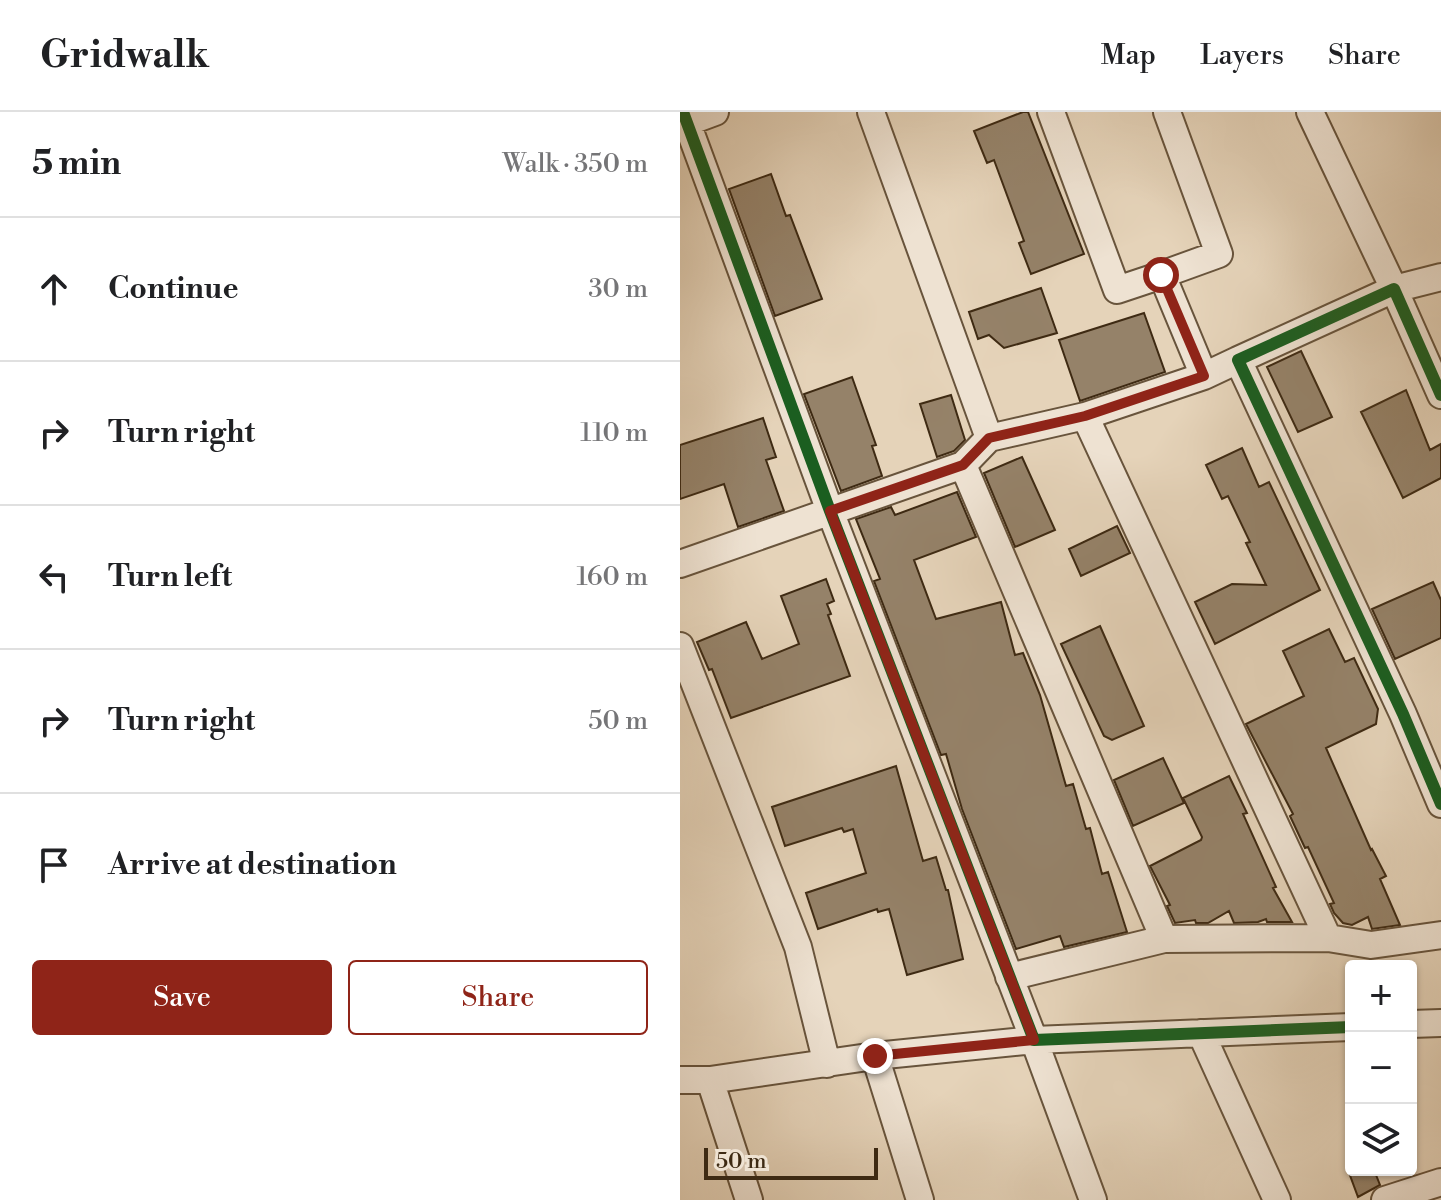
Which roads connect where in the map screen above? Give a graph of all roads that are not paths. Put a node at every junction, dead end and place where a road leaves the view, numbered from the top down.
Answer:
1 (715, 112) edge
2 (871, 112) edge
3 (1051, 112) edge
4 (1167, 112) edge
5 (1310, 112) edge
6 (683, 120) edge
7 (1161, 275) junction
8 (1441, 277) edge
9 (1394, 289) junction
10 (1238, 360) junction
11 (1204, 376) junction
12 (1441, 395) edge
13 (1085, 416) junction
14 (989, 438) junction
15 (963, 465) junction
16 (830, 511) junction
17 (680, 564) edge
18 (680, 646) edge
19 (1441, 804) edge
20 (1441, 935) edge
21 (1328, 938) junction
22 (1164, 939) junction
23 (1009, 977) junction
24 (1441, 1023) edge
25 (1417, 1024) edge
26 (1345, 1027) edge
27 (1201, 1033) junction
28 (1034, 1040) junction
29 (875, 1056) junction
30 (827, 1064) junction
31 (680, 1080) edge
32 (710, 1080) junction
33 (1441, 1182) edge
34 (749, 1200) edge
35 (920, 1200) edge
36 (1093, 1200) edge
37 (1277, 1200) edge
38 (1385, 1200) edge

1 - 6 street
2 - 14 street
3 - 7 street
4 - 7 street
5 - 9 street
6 - 16 street
7 - 11 street
8 - 9 street
9 - 10 street
9 - 12 street
10 - 11 street
10 - 19 street
11 - 13 street
13 - 14 street
13 - 21 street
14 - 15 street
15 - 16 street
15 - 22 street
16 - 17 street
16 - 23 street
18 - 30 street
20 - 21 street
21 - 22 street
22 - 23 street
23 - 28 street
24 - 25 street
26 - 27 street
27 - 28 street
27 - 37 street
28 - 29 street
28 - 36 street
29 - 30 street
29 - 35 street
30 - 32 street
31 - 32 street
32 - 34 street
33 - 38 street

